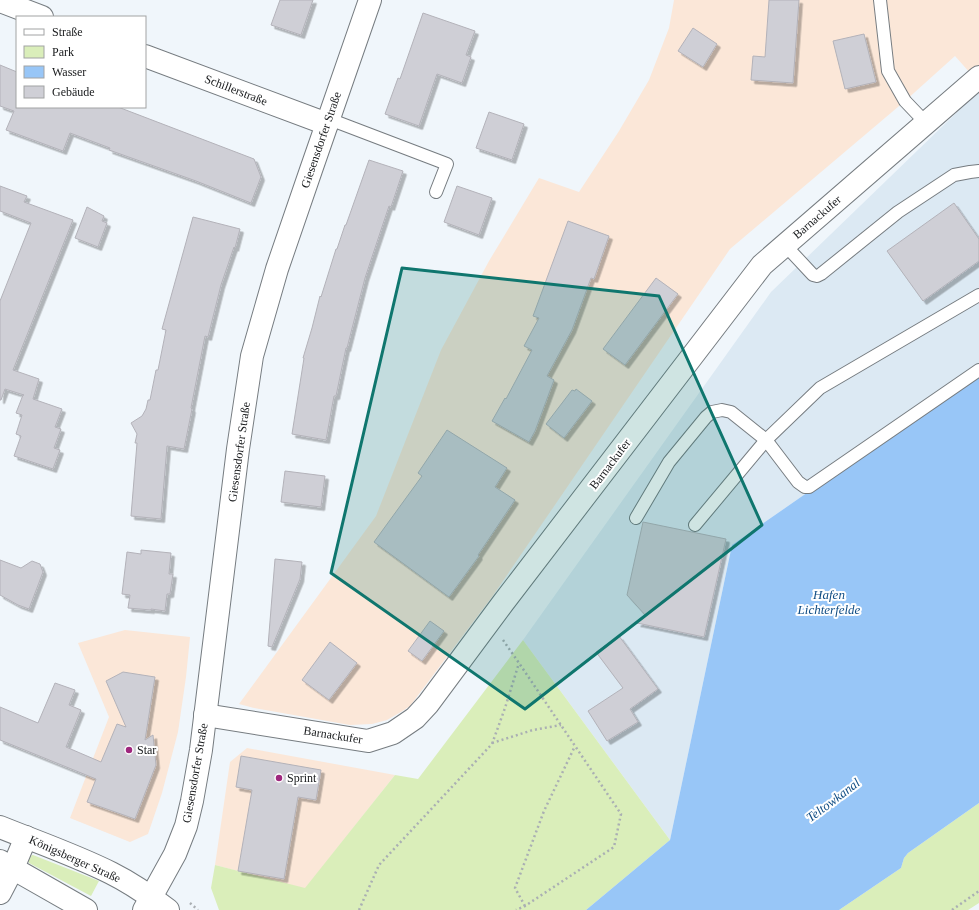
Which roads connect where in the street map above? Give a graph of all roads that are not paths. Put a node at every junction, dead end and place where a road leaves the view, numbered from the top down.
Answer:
1 (370, 0) edge
2 (880, 0) edge
3 (0, 1) edge
4 (39, 16) edge
5 (146, 56) edge
6 (979, 77) edge
7 (328, 122) junction
8 (926, 123) junction
9 (979, 171) edge
10 (436, 192) dead end
11 (785, 245) junction
12 (977, 300) edge
13 (979, 370) edge
14 (766, 440) junction
15 (636, 518) dead end
16 (695, 525) dead end
17 (206, 715) junction
18 (0, 827) edge
19 (26, 837) junction
20 (6, 865) edge
21 (0, 893) edge
22 (154, 906) edge
23 (86, 910) edge

1 - 7 street, Giesensdorfer Straße
2 - 8 lane
3 - 4 street
5 - 7 street, Schillerstraße
6 - 8 street, Barnackufer
7 - 10 lane
7 - 17 street, Giesensdorfer Straße
8 - 11 street, Barnackufer
9 - 11 lane
11 - 17 street, Barnackufer
12 - 14 lane
13 - 14 lane
14 - 15 lane
14 - 16 lane
17 - 22 street, Giesensdorfer Straße
18 - 19 street, Königsberger Straße
19 - 20 street
19 - 22 street, Königsberger Straße
20 - 21 street
20 - 23 street

